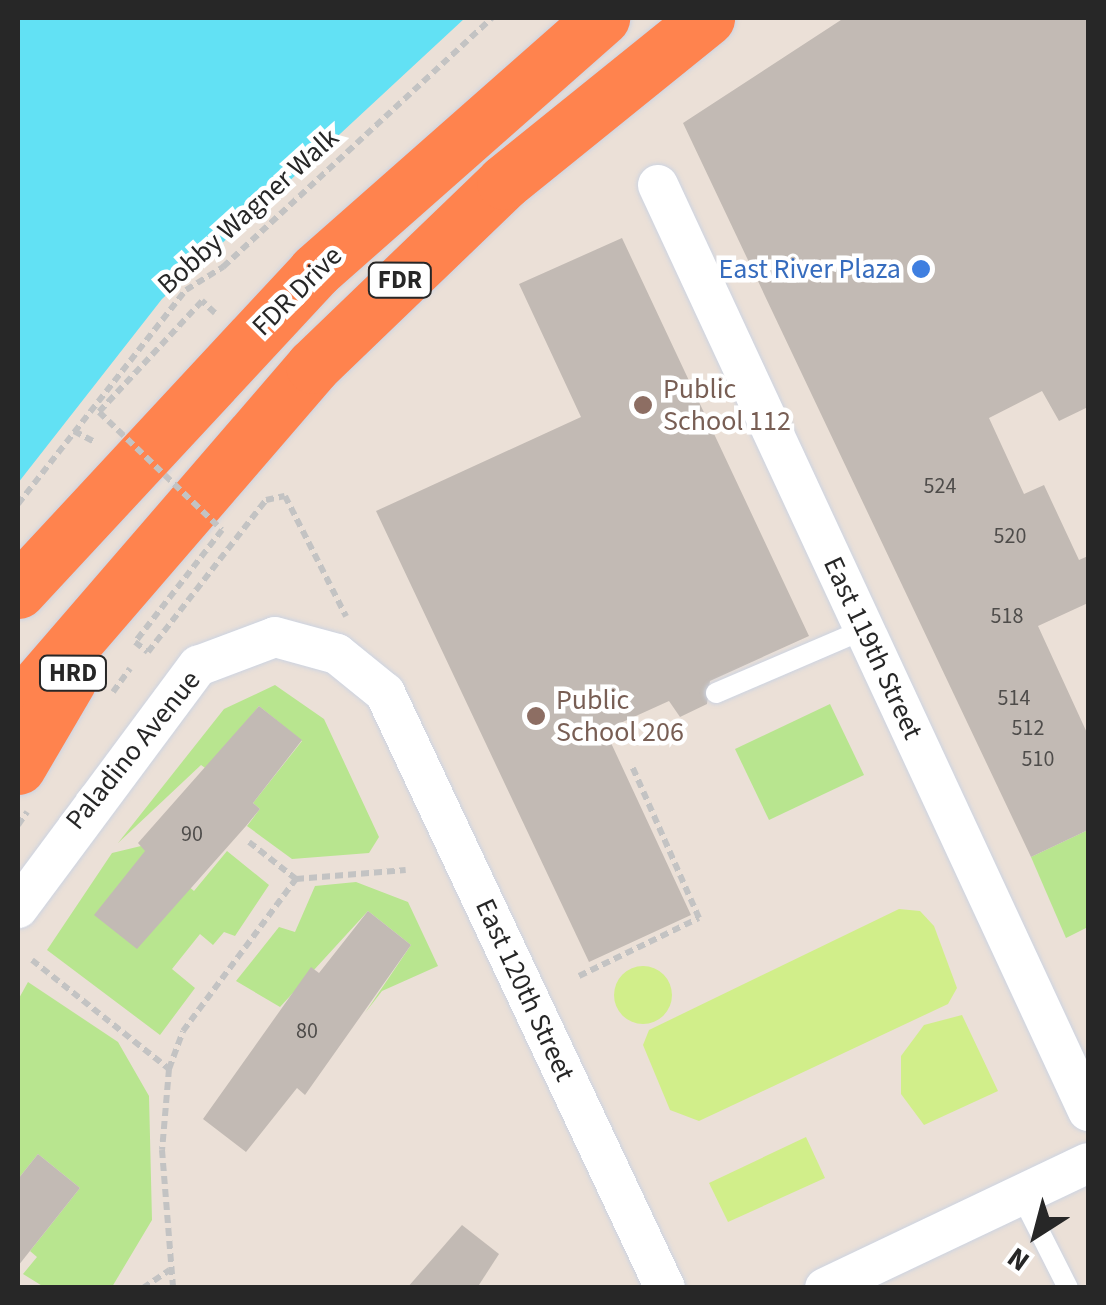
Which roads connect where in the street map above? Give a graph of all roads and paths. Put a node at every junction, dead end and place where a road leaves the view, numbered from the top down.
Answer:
1 (492, 18) edge
2 (602, 18) edge
3 (707, 18) edge
4 (658, 185) dead end
5 (215, 312) dead end
6 (18, 504) edge
7 (128, 578) junction
8 (20, 589) edge
9 (352, 626) dead end
10 (864, 629) junction
11 (385, 693) joint
12 (716, 693) dead end
13 (18, 708) edge
14 (631, 764) dead end
15 (18, 767) edge
16 (249, 842) dead end
17 (406, 870) dead end
18 (296, 880) junction
19 (18, 908) edge
20 (32, 960) dead end
21 (579, 976) dead end
22 (168, 1069) junction
23 (1088, 1110) edge
24 (1088, 1163) edge
25 (1021, 1195) junction
26 (170, 1270) junction
27 (143, 1288) edge
28 (173, 1288) edge
29 (665, 1288) edge
30 (825, 1288) edge
31 (1068, 1288) edge

1 - 6 path, Bobby Wagner Walk
2 - 8 highway, FDR Drive / FDR
3 - 7 highway, FDR
4 - 10 street, East 119th Street
5 - 9 path, bridge
7 - 13 highway
7 - 15 highway, HRD
10 - 12 lane
10 - 23 street, East 119th Street
11 - 19 street, Paladino Avenue
11 - 29 street, East 120th Street
14 - 21 path
16 - 18 path
17 - 18 path
18 - 22 path
20 - 22 path
22 - 26 path
24 - 25 street
25 - 30 street
25 - 31 lane
26 - 27 path
26 - 28 path

